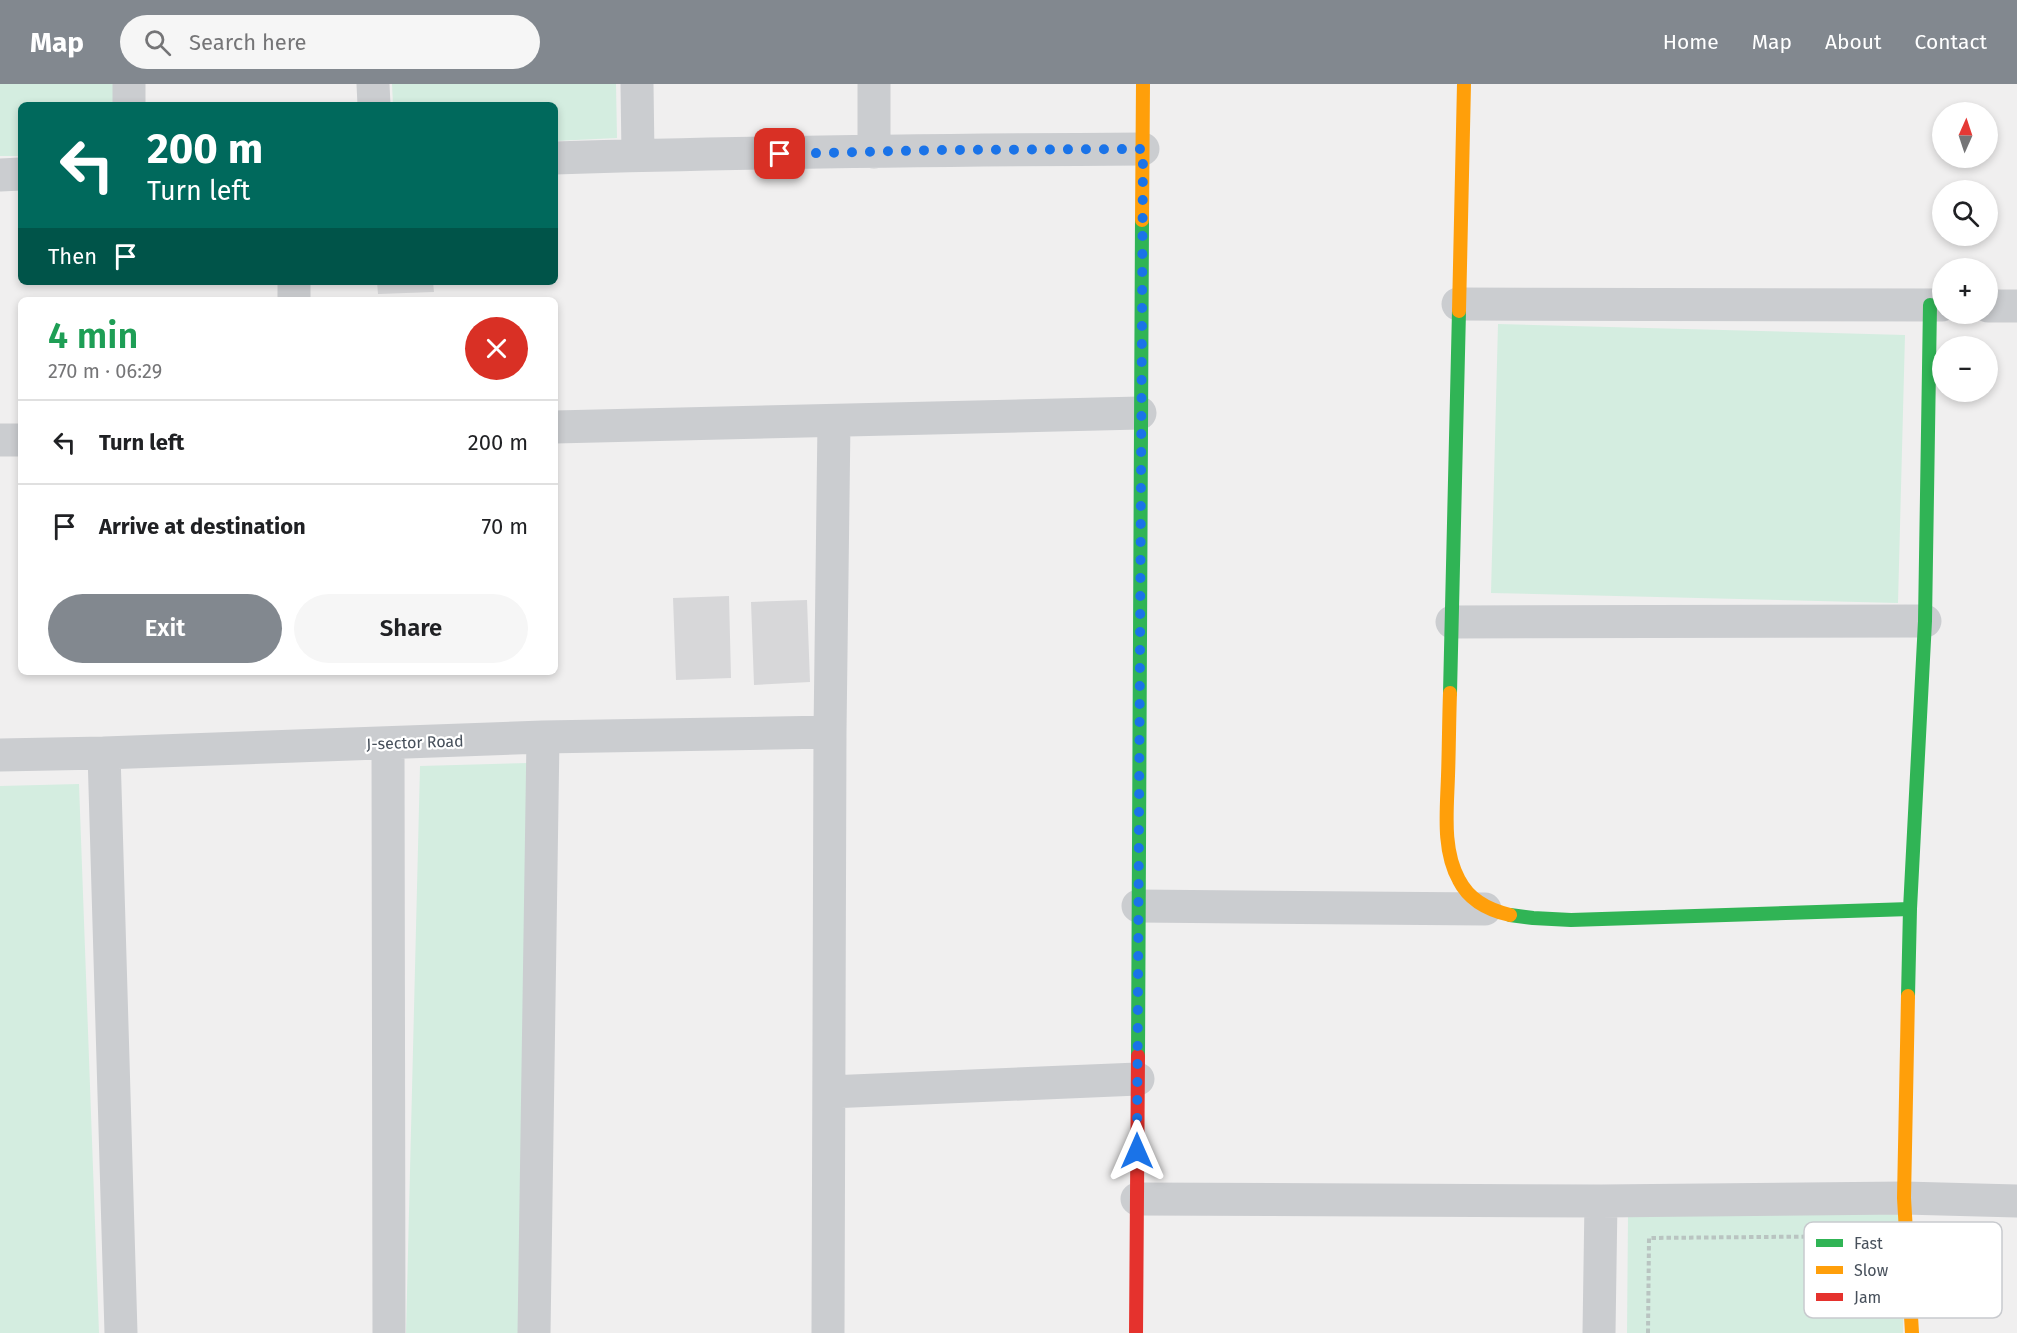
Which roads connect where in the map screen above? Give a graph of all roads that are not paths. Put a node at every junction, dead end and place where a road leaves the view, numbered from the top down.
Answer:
1 (129, 84) edge
2 (373, 84) edge
3 (638, 84) edge
4 (874, 84) edge
5 (1143, 84) edge
6 (1464, 84) edge
7 (129, 102) edge
8 (374, 102) edge
9 (1143, 149) junction
10 (874, 152) junction
11 (638, 155) junction
12 (558, 158) edge
13 (18, 174) edge
14 (0, 175) edge
15 (1458, 304) junction
16 (1932, 305) edge
17 (1998, 306) edge
18 (2017, 306) edge
19 (1935, 324) edge
20 (1140, 413) junction
21 (834, 421) junction
22 (558, 427) edge
23 (0, 440) edge
24 (18, 440) edge
25 (1925, 621) junction
26 (1452, 622) junction
27 (830, 732) junction
28 (543, 737) junction
29 (388, 743) junction
30 (104, 753) junction
31 (0, 755) edge
32 (1138, 906) junction
33 (1485, 909) junction
34 (1910, 909) junction
35 (1138, 1079) junction
36 (829, 1092) junction
37 (1137, 1198) junction
38 (1904, 1198) junction
39 (1601, 1201) junction
40 (2017, 1201) edge
41 (1905, 1222) edge
42 (1911, 1318) edge
43 (121, 1333) edge
44 (388, 1333) edge
45 (534, 1333) edge
46 (828, 1333) edge
47 (1136, 1333) edge
48 (1599, 1333) edge
49 (1912, 1333) edge

1 - 7 street
2 - 8 street
3 - 11 street
4 - 10 street
5 - 9 street
6 - 15 street
9 - 10 street
9 - 20 street
10 - 11 street
11 - 12 street
13 - 14 street
15 - 16 street
15 - 26 street
17 - 18 street
19 - 25 street
20 - 21 street
20 - 32 street
21 - 22 street
21 - 27 street
23 - 24 street
25 - 26 street
25 - 34 street
26 - 33 street
27 - 28 street, J-sector Road
27 - 36 street
28 - 29 street, J-sector Road
28 - 45 street
29 - 30 street, J-sector Road
29 - 44 street
30 - 31 street, J-sector Road
30 - 43 street
32 - 33 street
32 - 35 street
33 - 34 street
34 - 38 street
35 - 36 street
35 - 37 street
36 - 46 street
37 - 39 street
37 - 47 street
38 - 39 street
38 - 40 street
38 - 41 street
39 - 48 street
42 - 49 street

